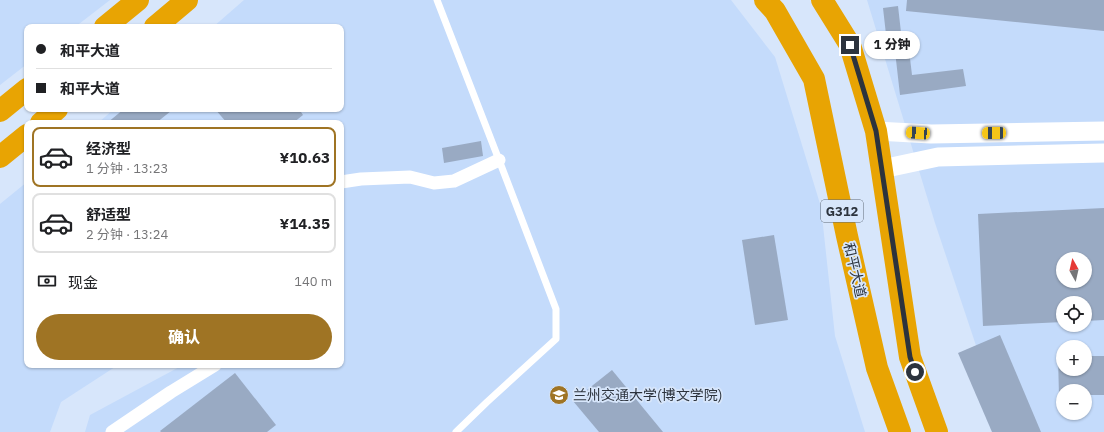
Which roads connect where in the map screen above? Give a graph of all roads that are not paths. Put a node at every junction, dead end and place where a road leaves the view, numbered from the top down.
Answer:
1 (138, 0) edge
2 (187, 0) edge
3 (436, 0) edge
4 (765, 0) edge
5 (822, 0) edge
6 (109, 24) edge
7 (159, 24) edge
8 (24, 92) edge
9 (0, 111) edge
10 (54, 112) edge
11 (44, 120) edge
12 (876, 131) junction
13 (1104, 131) edge
14 (24, 137) edge
15 (1104, 153) edge
16 (0, 157) edge
17 (499, 160) junction
18 (882, 169) junction
19 (344, 182) edge
20 (210, 368) edge
21 (112, 432) edge
22 (456, 432) edge
23 (900, 432) edge
24 (937, 432) edge

1 - 6 highway
2 - 7 highway
3 - 17 lane
4 - 23 highway, 和平大道 / G312
5 - 12 highway
8 - 9 highway
10 - 11 highway
12 - 13 main road
12 - 18 highway
14 - 16 highway
15 - 18 main road
17 - 19 street
17 - 22 lane
18 - 24 highway
20 - 21 street

